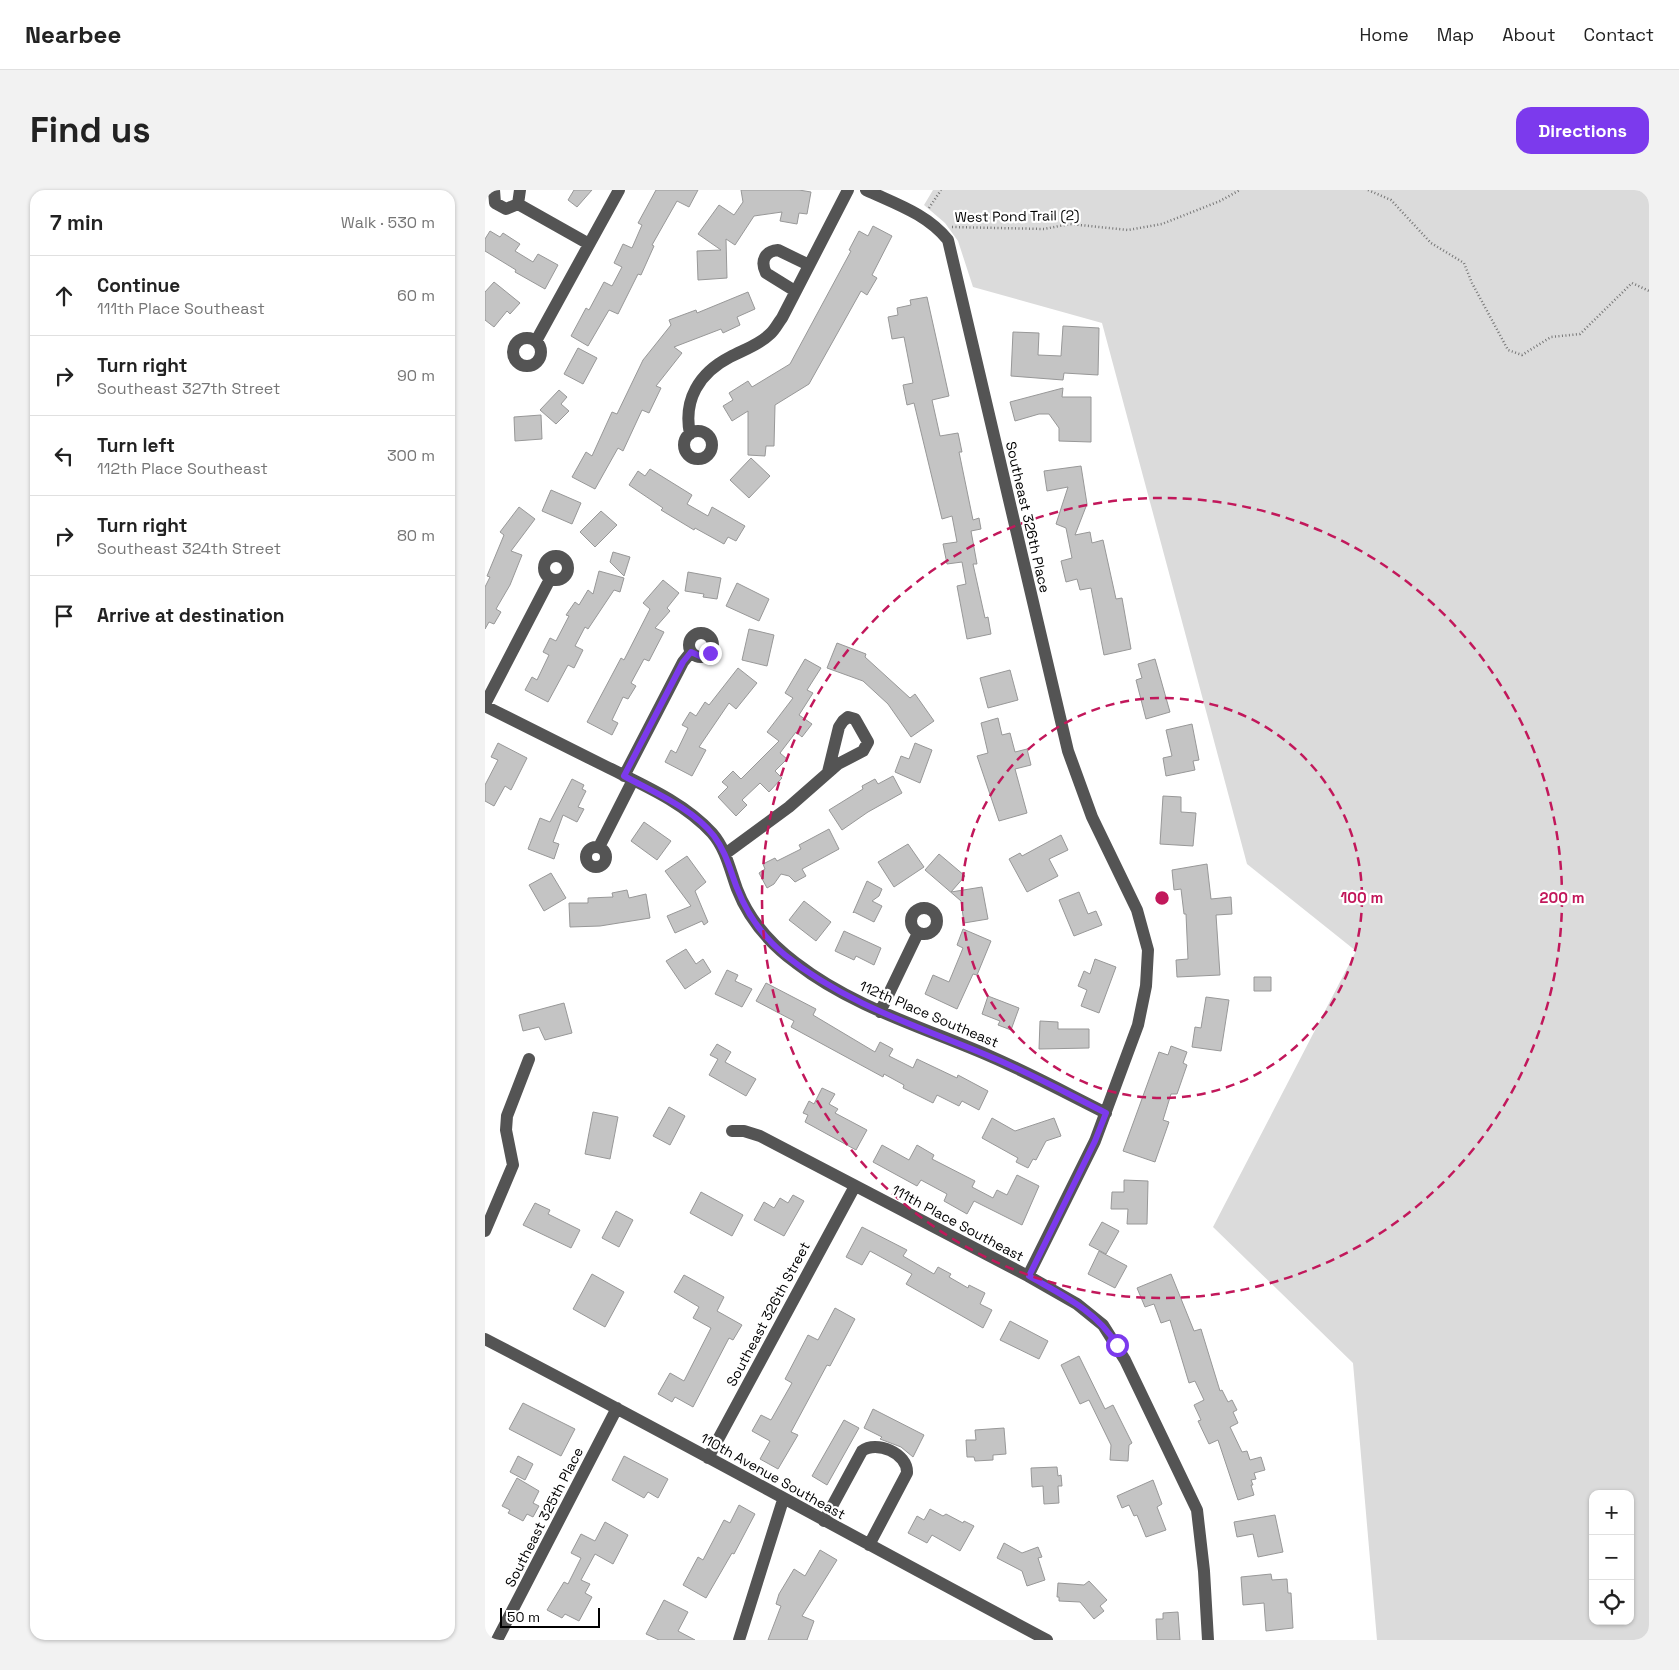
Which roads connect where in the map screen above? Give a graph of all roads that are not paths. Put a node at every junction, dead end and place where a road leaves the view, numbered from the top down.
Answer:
1 (494, 190) edge
2 (520, 190) edge
3 (619, 190) edge
4 (848, 190) edge
5 (866, 190) edge
6 (518, 204) junction
7 (589, 244) junction
8 (809, 265) junction
9 (795, 291) junction
10 (536, 341) dead end
11 (690, 434) dead end
12 (550, 579) dead end
13 (691, 652) dead end
14 (485, 705) edge
15 (828, 772) dead end
16 (628, 778) junction
17 (599, 847) dead end
18 (725, 854) junction
19 (919, 933) dead end
20 (880, 1012) junction
21 (529, 1059) dead end
22 (1106, 1113) junction
23 (732, 1131) dead end
24 (855, 1186) junction
25 (485, 1231) edge
26 (1029, 1276) junction
27 (485, 1339) edge
28 (617, 1408) junction
29 (707, 1458) junction
30 (783, 1500) junction
31 (824, 1522) junction
32 (869, 1545) junction
33 (497, 1640) edge
34 (739, 1640) edge
35 (1047, 1640) edge
36 (1208, 1640) edge

1 - 6 street
2 - 6 street
3 - 7 street
4 - 8 street
5 - 22 street, Southeast 326th Place
6 - 7 street
7 - 10 street
8 - 9 street
8 - 9 street
9 - 11 street
12 - 14 street
13 - 16 street
14 - 16 street, 112th Place Southeast
15 - 18 street
16 - 17 street
16 - 18 street, 112th Place Southeast
18 - 20 street, 112th Place Southeast
19 - 20 street
20 - 22 street, 112th Place Southeast
21 - 25 street
22 - 26 street, Southeast 326th Place
23 - 24 street, 111th Place Southeast
24 - 26 street, 111th Place Southeast
24 - 29 street, Southeast 326th Street
26 - 36 street, 111th Place Southeast
27 - 28 street, 110th Avenue Southeast
28 - 29 street, 110th Avenue Southeast
28 - 33 street, Southeast 325th Place
29 - 30 street, 110th Avenue Southeast
30 - 31 street, 110th Avenue Southeast
30 - 34 street
31 - 32 street, 110th Avenue Southeast
31 - 32 street
32 - 35 street, 110th Avenue Southeast

